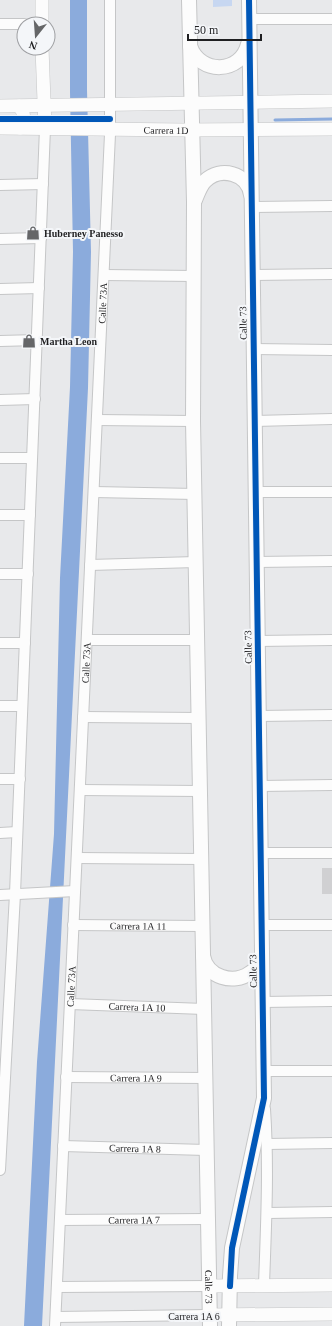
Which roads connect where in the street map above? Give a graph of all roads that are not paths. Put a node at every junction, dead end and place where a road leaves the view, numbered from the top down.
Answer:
1 (42, 0) edge
2 (110, 0) edge
3 (189, 0) edge
4 (249, 0) edge
5 (42, 16) edge
6 (249, 19) junction
7 (332, 19) edge
8 (0, 24) edge
9 (16, 24) edge
10 (249, 42) junction
11 (189, 44) junction
12 (42, 56) edge
13 (332, 101) edge
14 (250, 102) junction
15 (192, 103) junction
16 (110, 104) junction
17 (0, 106) edge
18 (19, 106) junction
19 (44, 106) junction
20 (0, 128) edge
21 (20, 128) junction
22 (45, 128) junction
23 (332, 129) edge
24 (110, 130) junction
25 (192, 130) junction
26 (251, 130) junction
27 (43, 184) junction
28 (0, 185) edge
29 (194, 202) junction
30 (252, 203) junction
31 (332, 206) edge
32 (41, 238) junction
33 (0, 239) edge
34 (332, 274) edge
35 (104, 275) junction
36 (253, 275) junction
37 (194, 276) junction
38 (39, 288) junction
39 (0, 289) edge
40 (37, 340) junction
41 (0, 341) edge
42 (254, 349) junction
43 (332, 350) edge
44 (34, 399) junction
45 (0, 400) edge
46 (332, 419) edge
47 (97, 420) junction
48 (193, 421) junction
49 (255, 421) junction
50 (0, 458) edge
51 (32, 458) junction
52 (94, 492) junction
53 (256, 492) junction
54 (332, 492) edge
55 (195, 494) junction
56 (0, 515) edge
57 (30, 515) junction
58 (332, 561) edge
59 (196, 562) junction
60 (257, 562) junction
61 (90, 565) junction
62 (0, 574) edge
63 (28, 574) junction
64 (87, 640) junction
65 (197, 640) junction
66 (332, 640) edge
67 (258, 641) junction
68 (0, 643) edge
69 (25, 643) junction
70 (0, 706) edge
71 (22, 706) junction
72 (332, 715) edge
73 (259, 716) junction
74 (83, 717) junction
75 (199, 718) junction
76 (0, 779) edge
77 (20, 779) junction
78 (332, 785) edge
79 (260, 786) junction
80 (80, 790) junction
81 (200, 791) junction
82 (0, 832) edge
83 (17, 832) junction
84 (261, 853) junction
85 (332, 853) edge
86 (77, 858) junction
87 (201, 859) junction
88 (72, 891) junction
89 (0, 894) edge
90 (19, 894) junction
91 (73, 925) junction
92 (262, 925) junction
93 (332, 925) edge
94 (202, 926) junction
95 (203, 954) junction
96 (262, 959) junction
97 (332, 1001) edge
98 (263, 1002) junction
99 (70, 1004) junction
100 (204, 1009) junction
101 (264, 1070) junction
102 (332, 1071) edge
103 (66, 1077) junction
104 (205, 1078) junction
105 (264, 1098) junction
106 (332, 1143) edge
107 (267, 1144) junction
108 (63, 1146) junction
109 (206, 1150) junction
110 (0, 1170) edge
111 (332, 1212) edge
112 (268, 1213) junction
113 (208, 1219) junction
114 (60, 1220) junction
115 (264, 1285) junction
116 (332, 1285) edge
117 (230, 1288) junction
118 (209, 1289) junction
119 (57, 1290) junction
120 (332, 1314) edge
121 (210, 1317) edge
122 (229, 1317) edge
123 (56, 1318) edge

1 - 5 street
2 - 16 street, Calle 73A
3 - 11 main road, Calle 73
4 - 6 main road, Calle 73
6 - 7 street
6 - 10 main road, Calle 73
8 - 9 street
10 - 11 main road
10 - 14 main road, Calle 73
11 - 15 main road, Calle 73
12 - 19 street
13 - 14 street
14 - 15 street
14 - 26 main road, Calle 73
15 - 16 street
15 - 25 main road, Calle 73
16 - 19 street
16 - 24 street, Calle 73A
17 - 18 street
18 - 19 street
18 - 21 street
19 - 22 street
20 - 21 street, Carrera 1D
21 - 22 street, Carrera 1D
22 - 24 street, Carrera 1D
22 - 27 street
23 - 26 street, Carrera 1D
24 - 25 street, Carrera 1D
24 - 35 street, Calle 73A
25 - 26 street, Carrera 1D
25 - 29 main road, Calle 73
26 - 30 main road, Calle 73
27 - 28 street
27 - 32 street
29 - 30 main road
29 - 37 main road, Calle 73
30 - 31 street
30 - 36 main road, Calle 73
32 - 33 street
32 - 38 street
34 - 36 street
35 - 37 street
35 - 47 street, Calle 73A
36 - 42 main road, Calle 73
37 - 48 main road, Calle 73
38 - 39 street
38 - 40 street
40 - 41 street
40 - 44 street
42 - 43 street
42 - 49 main road, Calle 73
44 - 45 street
44 - 51 street
46 - 49 street
47 - 48 street
47 - 52 street, Calle 73A
48 - 55 main road, Calle 73
49 - 53 main road, Calle 73
50 - 51 street
51 - 57 street
52 - 55 street
52 - 61 street, Calle 73A
53 - 54 street
53 - 60 main road, Calle 73
55 - 59 main road, Calle 73
56 - 57 street
57 - 63 street
58 - 60 street
59 - 61 street
59 - 65 main road, Calle 73
60 - 67 main road, Calle 73
61 - 64 street, Calle 73A
62 - 63 street
63 - 69 street
64 - 65 street
64 - 74 street, Calle 73A
65 - 75 main road, Calle 73
66 - 67 street
67 - 73 main road, Calle 73
68 - 69 street
69 - 71 street
70 - 71 street
71 - 77 street
72 - 73 street
73 - 79 main road, Calle 73
74 - 75 street
74 - 80 street, Calle 73A
75 - 81 main road, Calle 73
76 - 77 street
77 - 83 street
78 - 79 street
79 - 84 main road, Calle 73
80 - 81 street
80 - 86 street, Calle 73A
81 - 87 main road, Calle 73
82 - 83 street
83 - 90 street
84 - 85 street
84 - 92 main road, Calle 73
86 - 87 street
86 - 88 street, Calle 73A
87 - 94 main road, Calle 73
88 - 90 street
88 - 91 street, Calle 73A
89 - 90 street
90 - 110 street
91 - 94 street, Carrera 1A 11
91 - 99 street, Calle 73A
92 - 93 street
92 - 96 main road, Calle 73
94 - 95 main road, Calle 73
95 - 96 main road
95 - 100 main road, Calle 73
96 - 98 main road, Calle 73
97 - 98 street
98 - 101 main road, Calle 73
99 - 100 street, Carrera 1A 10
99 - 103 street, Calle 73A
100 - 104 main road, Calle 73
101 - 102 street
101 - 105 main road, Calle 73
103 - 104 street, Carrera 1A 9
103 - 108 street, Calle 73A
104 - 109 main road, Calle 73
105 - 107 street, Calle 73
105 - 117 main road, Calle 73
106 - 107 street
107 - 112 street, Calle 73
108 - 109 street, Carrera 1A 8
108 - 114 street, Calle 73A
109 - 113 main road, Calle 73
111 - 112 street
112 - 115 street, Calle 73
113 - 114 street, Carrera 1A 7
113 - 118 main road, Calle 73
114 - 119 street, Calle 73A
115 - 116 street
115 - 117 street
117 - 118 street
117 - 122 main road, Calle 73
118 - 119 street
118 - 121 main road, Calle 73
119 - 123 street, Calle 73A
120 - 122 street, Carrera 1A 6
121 - 122 street, Carrera 1A 6
121 - 123 street, Carrera 1A 6

